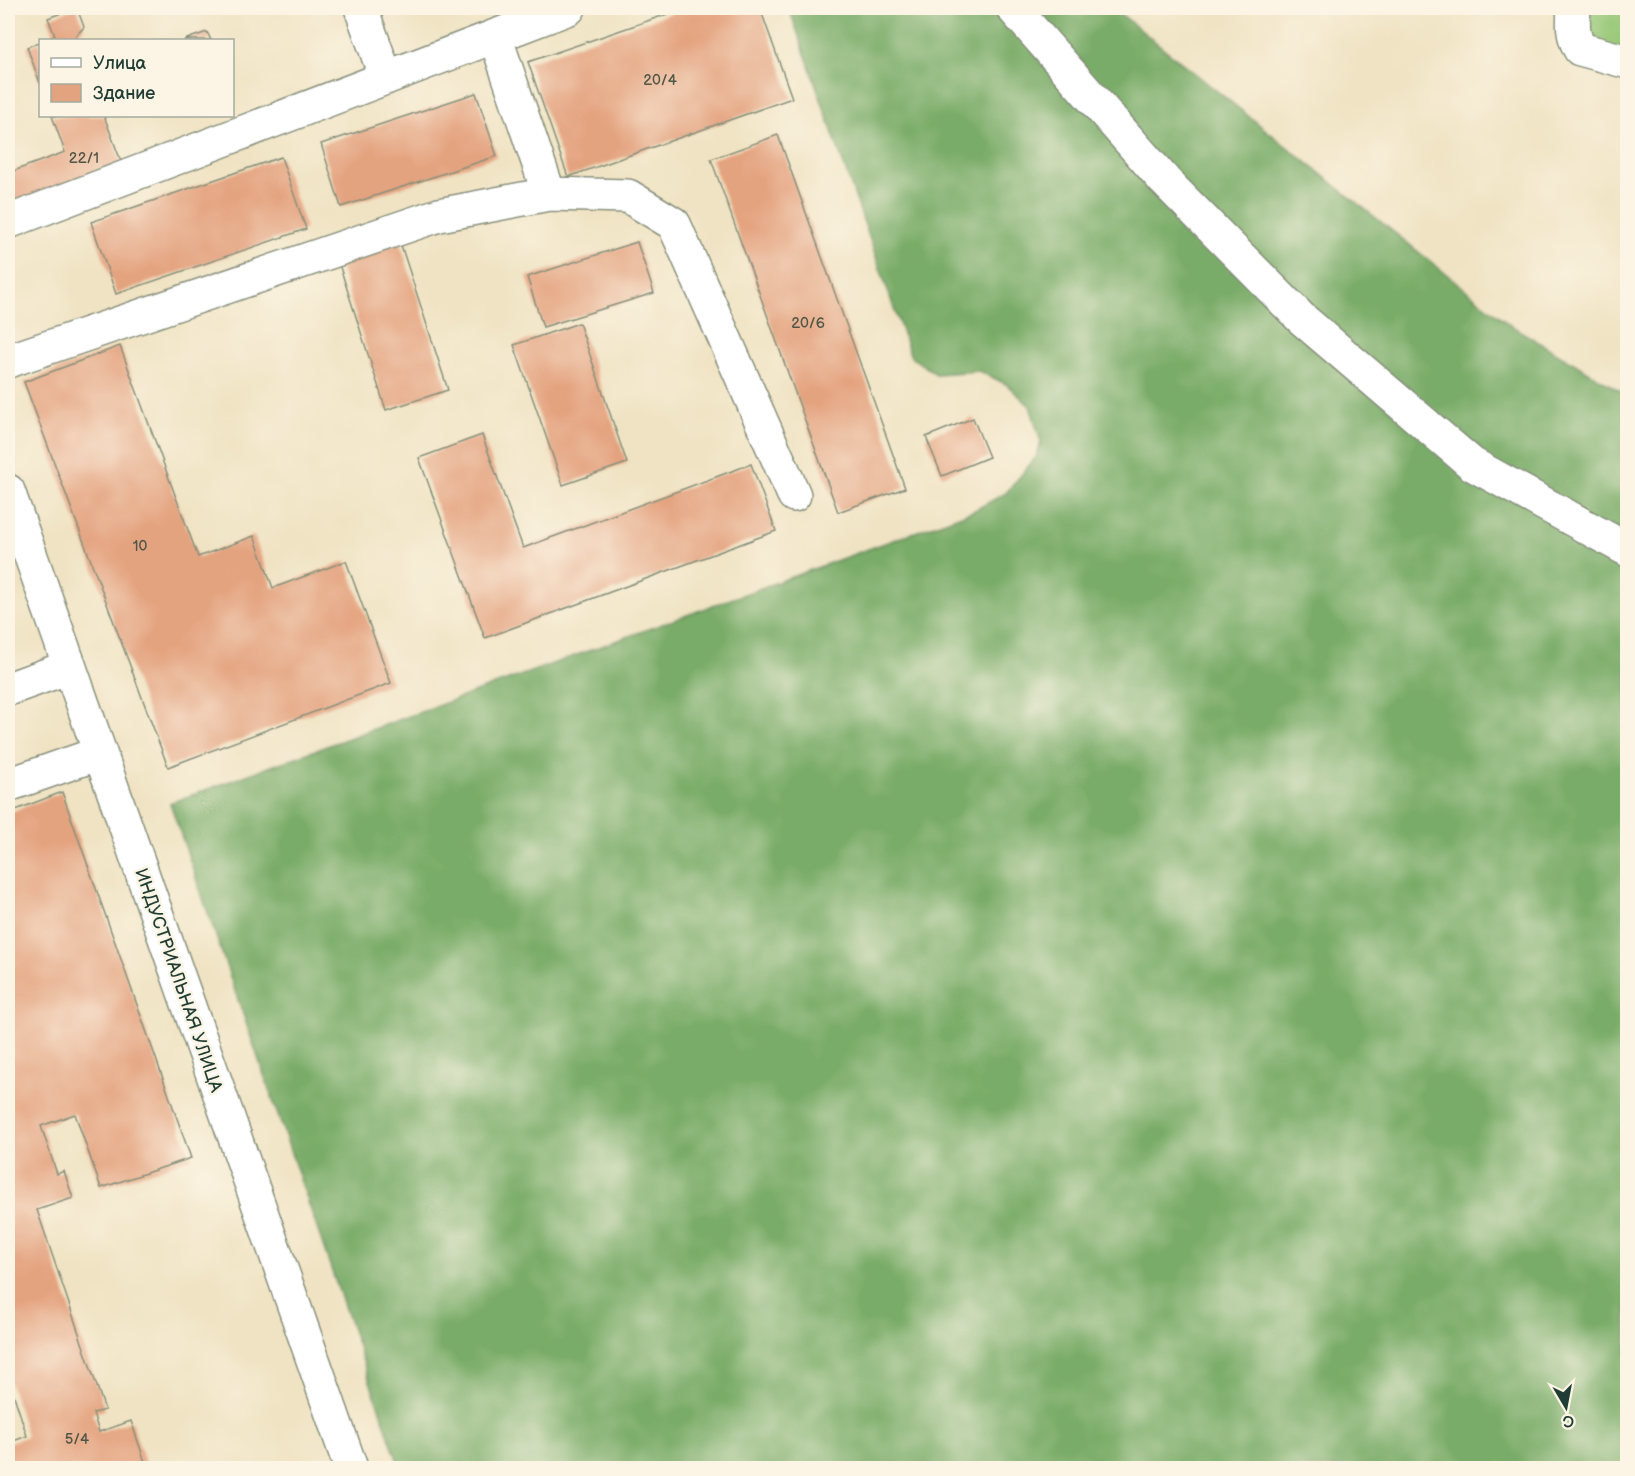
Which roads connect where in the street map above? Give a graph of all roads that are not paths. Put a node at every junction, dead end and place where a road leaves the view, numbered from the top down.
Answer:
1 (361, 8) edge
2 (569, 8) edge
3 (1013, 8) edge
4 (1574, 8) edge
5 (495, 36) junction
6 (1628, 62) edge
7 (386, 78) junction
8 (549, 194) junction
9 (8, 222) edge
10 (8, 361) edge
11 (8, 491) edge
12 (794, 495) dead end
13 (1628, 550) edge
14 (69, 667) junction
15 (8, 689) edge
16 (100, 753) junction
17 (8, 785) edge
18 (351, 1468) edge

1 - 7 street
2 - 5 street
3 - 13 street
4 - 6 street
5 - 7 street
5 - 8 street
7 - 9 street
8 - 10 street
8 - 12 street
11 - 14 street, ИНДУСТРИАЛЬНАЯ УЛИЦА
14 - 15 street
14 - 16 street, ИНДУСТРИАЛЬНАЯ УЛИЦА
16 - 17 street
16 - 18 street, ИНДУСТРИАЛЬНАЯ УЛИЦА

